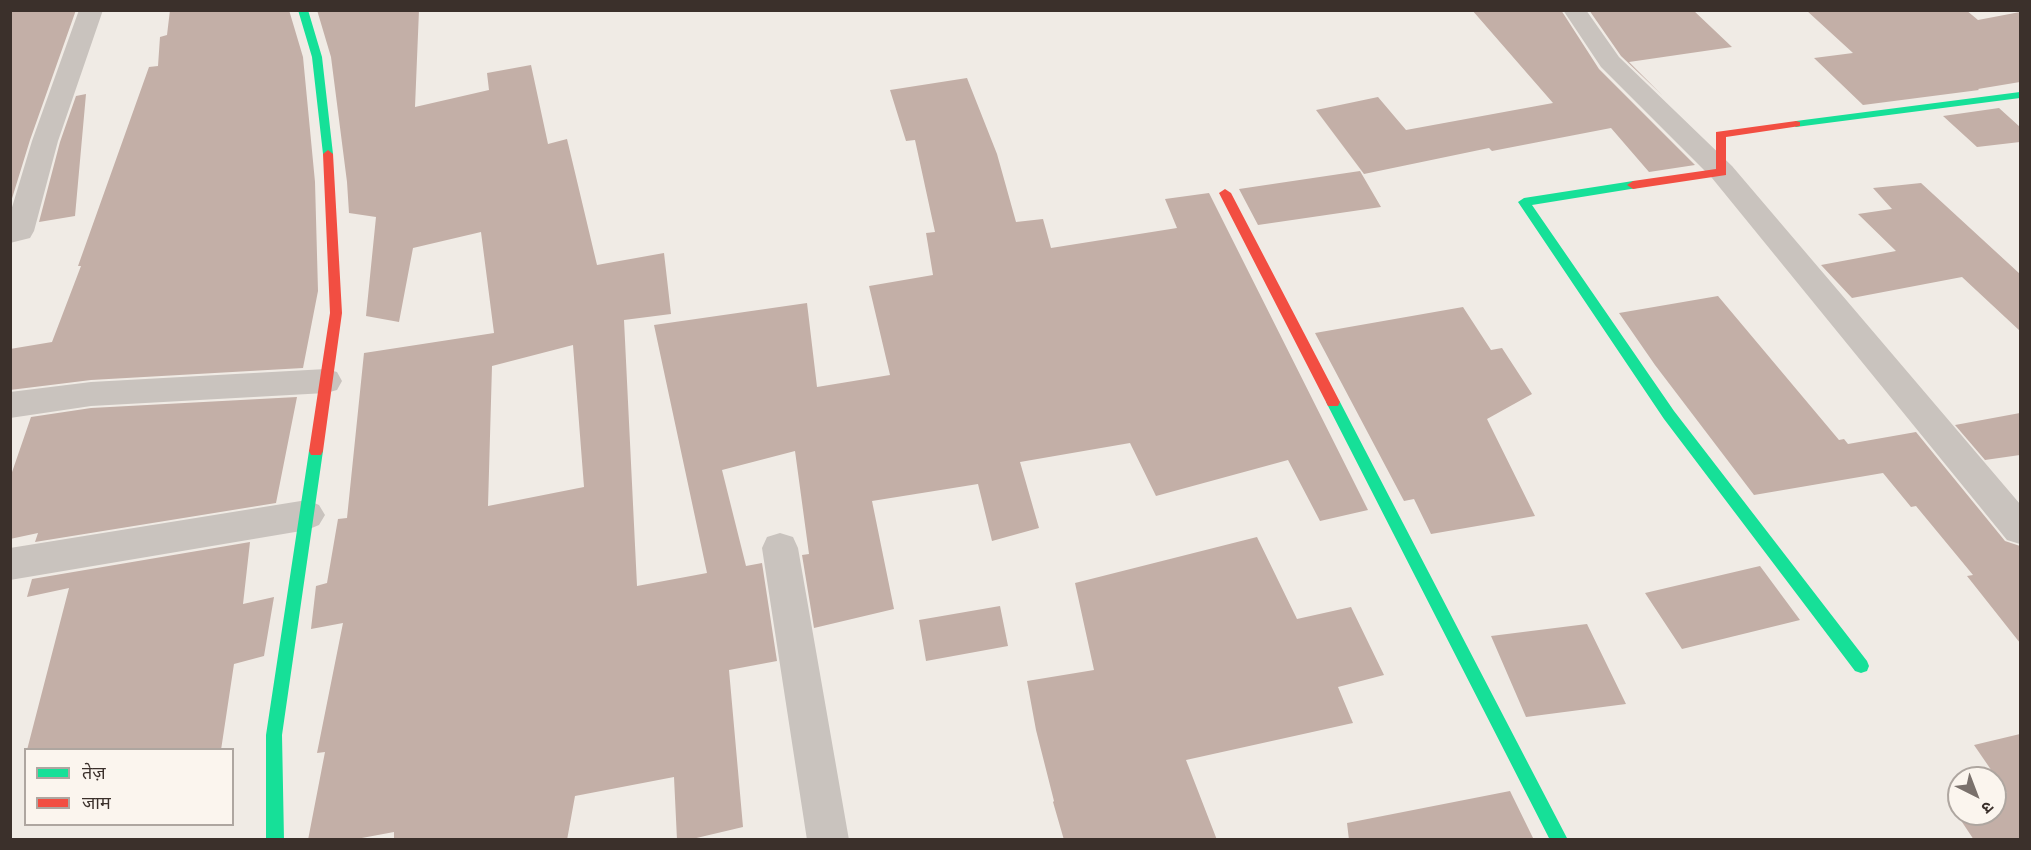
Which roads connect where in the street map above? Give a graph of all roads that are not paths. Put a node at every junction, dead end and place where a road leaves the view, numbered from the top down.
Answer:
1 (91, 10) edge
2 (303, 10) edge
3 (1574, 10) edge
4 (2020, 94) edge
5 (1722, 172) junction
6 (1225, 193) dead end
7 (10, 233) edge
8 (326, 381) junction
9 (10, 405) edge
10 (307, 515) junction
11 (2020, 529) edge
12 (780, 548) dead end
13 (10, 564) edge
14 (1861, 666) dead end
15 (275, 840) edge
16 (828, 840) edge
17 (1560, 840) edge

1 - 7 street
2 - 8 street
3 - 5 street
4 - 5 street
5 - 11 street
5 - 14 street
6 - 17 street
8 - 9 street
8 - 10 street
10 - 13 street
10 - 15 street
12 - 16 street

